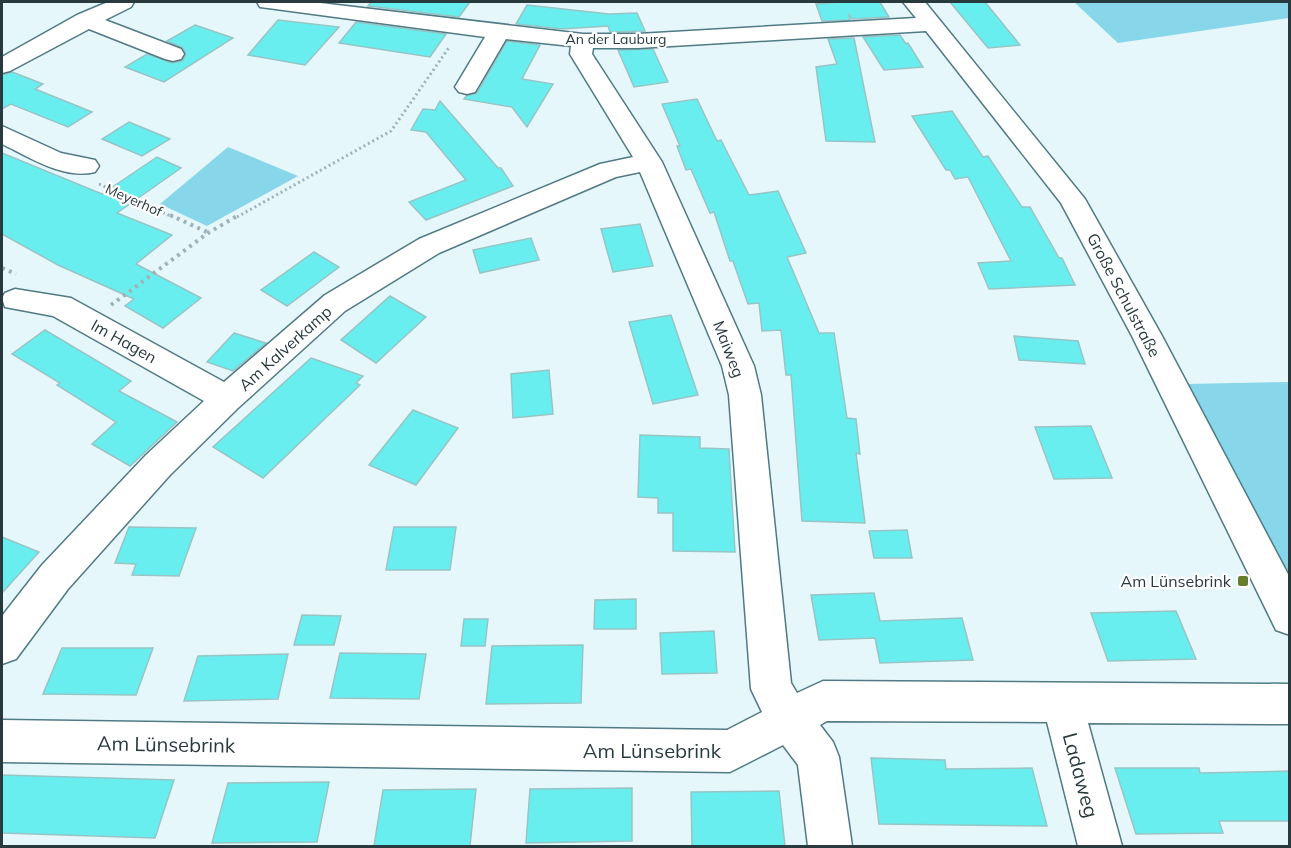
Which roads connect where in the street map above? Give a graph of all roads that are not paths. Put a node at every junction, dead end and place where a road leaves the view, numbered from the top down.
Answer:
1 (123, 2) edge
2 (268, 2) edge
3 (922, 13) edge
4 (85, 20) junction
5 (499, 32) junction
6 (583, 41) junction
7 (173, 54) dead end
8 (2, 66) edge
9 (467, 87) dead end
10 (2, 134) edge
11 (649, 162) junction
12 (86, 166) road end
13 (15, 300) dead end
14 (227, 399) junction
15 (1290, 617) edge
16 (2, 646) edge
17 (1062, 703) junction
18 (1290, 704) edge
19 (790, 720) junction
20 (2, 741) edge
21 (830, 846) edge
22 (1100, 846) edge

1 - 4 street
2 - 5 street, An der Lauburg
3 - 6 street, An der Lauburg
3 - 15 street, Große Schulstraße
4 - 7 street
4 - 8 street
5 - 6 street, An der Lauburg
5 - 9 street
6 - 11 street, Maiweg
10 - 12 street
11 - 14 street, Am Kalverkamp
11 - 19 street, Maiweg
13 - 14 street, Im Hagen
14 - 16 street, Am Kalverkamp
17 - 18 street, Am Lünsebrink
17 - 19 street, Am Lünsebrink
17 - 22 street, Ladaweg
19 - 20 street, Am Lünsebrink
19 - 21 street

